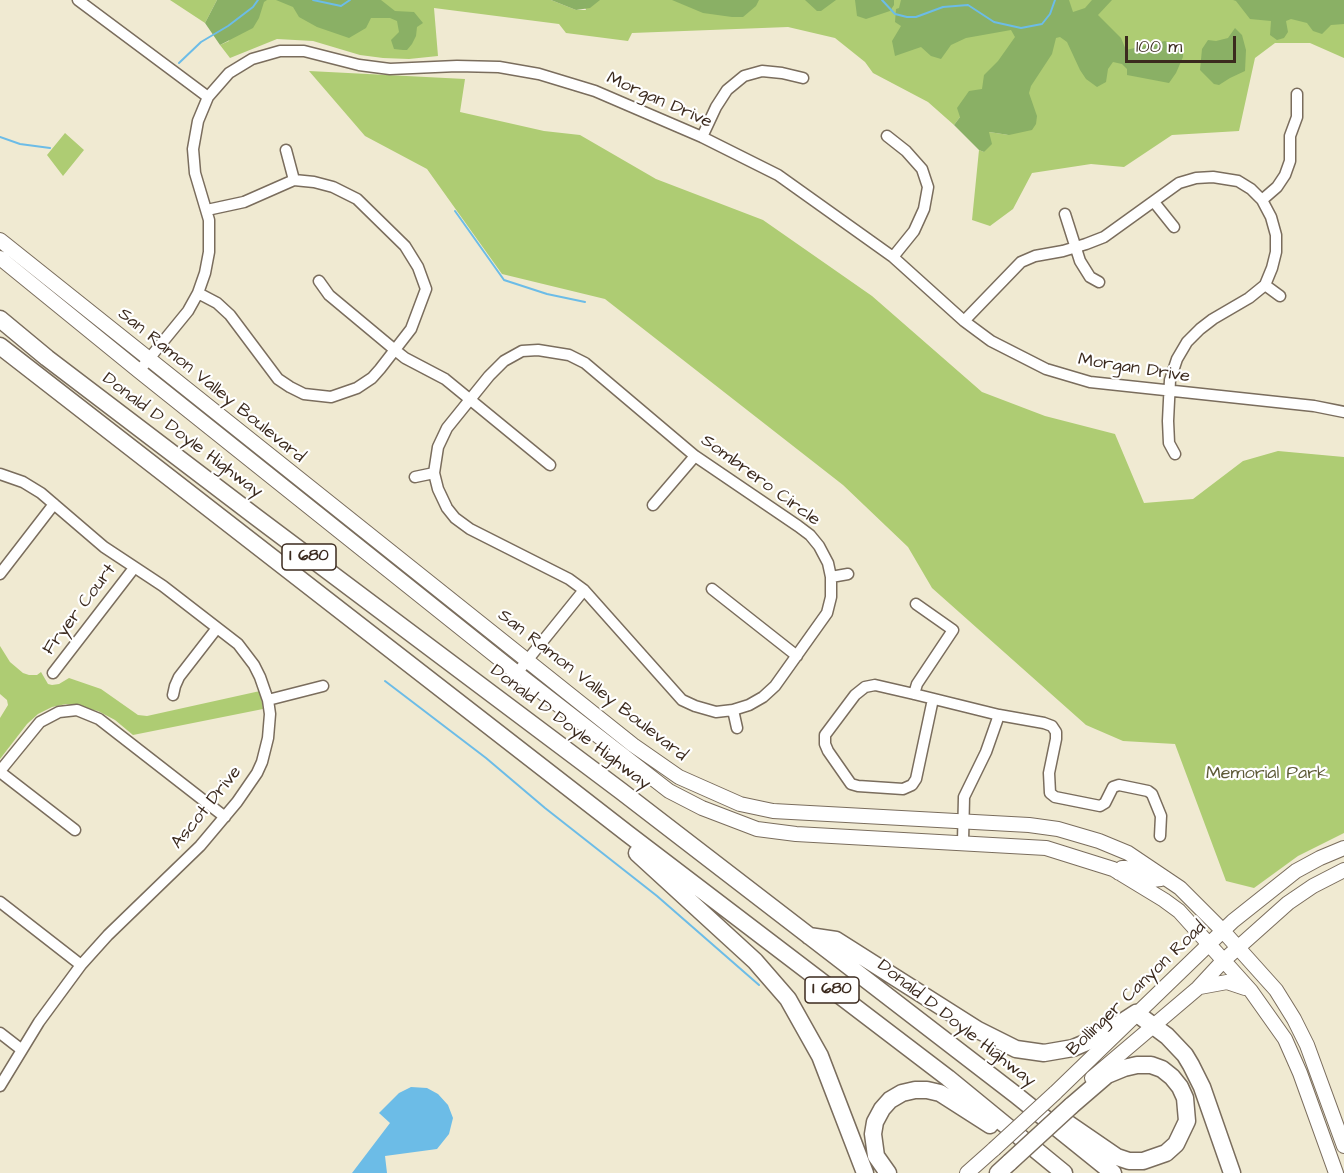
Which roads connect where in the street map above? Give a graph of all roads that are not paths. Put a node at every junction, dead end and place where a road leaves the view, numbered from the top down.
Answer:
1 (78, 0) edge
2 (803, 78) dead end
3 (1297, 94) dead end
4 (208, 97) junction
5 (887, 136) dead end
6 (702, 137) junction
7 (286, 150) dead end
8 (294, 180) junction
9 (1262, 200) junction
10 (1154, 202) junction
11 (207, 210) junction
12 (1065, 214) dead end
13 (1174, 227) dead end
14 (0, 240) edge
15 (1076, 248) junction
16 (893, 257) junction
17 (0, 258) edge
18 (319, 282) dead end
19 (1099, 282) dead end
20 (1265, 285) junction
21 (198, 293) junction
22 (1280, 296) dead end
23 (0, 319) edge
24 (964, 321) junction
25 (0, 346) edge
26 (395, 350) junction
27 (148, 359) junction
28 (139, 371) junction
29 (1170, 392) junction
30 (331, 397) junction
31 (470, 398) junction
32 (332, 408) dead end
33 (1344, 412) edge
34 (1175, 454) dead end
35 (695, 456) junction
36 (550, 465) dead end
37 (434, 473) junction
38 (0, 474) edge
39 (415, 477) dead end
40 (54, 504) junction
41 (653, 505) dead end
42 (134, 568) junction
43 (848, 573) dead end
44 (0, 574) edge
45 (831, 577) junction
46 (712, 589) dead end
47 (584, 590) junction
48 (916, 604) dead end
49 (217, 628) junction
50 (797, 657) junction
51 (527, 659) junction
52 (54, 673) dead end
53 (517, 673) junction
54 (323, 686) dead end
55 (914, 694) junction
56 (173, 695) dead end
57 (268, 699) junction
58 (933, 699) junction
59 (733, 710) junction
60 (999, 715) junction
61 (737, 728) dead end
62 (0, 772) edge
63 (225, 817) junction
64 (964, 821) junction
65 (75, 830) dead end
66 (628, 834) junction
67 (1160, 836) dead end
68 (963, 842) junction
69 (1344, 848) edge
70 (1344, 870) edge
71 (1119, 873) junction
72 (1166, 879) junction
73 (0, 902) edge
74 (1223, 931) junction
75 (809, 936) junction
76 (1209, 944) junction
77 (1238, 948) junction
78 (1223, 961) junction
79 (81, 965) junction
80 (1198, 987) junction
81 (1251, 991) junction
82 (1136, 1013) junction
83 (1154, 1025) junction
84 (0, 1033) edge
85 (22, 1050) junction
86 (0, 1086) edge
87 (1016, 1095) junction
88 (1064, 1100) junction
89 (1344, 1146) edge
90 (1033, 1149) junction
91 (1002, 1160) edge
92 (865, 1173) edge
93 (888, 1173) edge
94 (967, 1173) edge
95 (988, 1173) edge
96 (1064, 1173) edge
97 (1113, 1173) edge
98 (1232, 1173) edge
99 (1336, 1173) edge

1 - 4 street
2 - 6 street
3 - 9 street
4 - 6 street, Morgan Drive
4 - 11 street, Morgan Drive
5 - 16 street
6 - 16 street, Morgan Drive
7 - 8 street
8 - 11 street
8 - 26 street
9 - 10 street
9 - 20 street
10 - 13 street
10 - 15 street
11 - 21 street, Morgan Drive
12 - 15 street
14 - 27 main road, San Ramon Valley Boulevard
15 - 19 street
15 - 24 street
16 - 24 street, Morgan Drive
17 - 28 main road, San Ramon Valley Boulevard
18 - 26 street
20 - 22 street
20 - 29 street
21 - 27 street, Morgan Drive
21 - 30 street
23 - 75 highway, Donald D Doyle Highway / I 680
24 - 29 street, Morgan Drive
25 - 66 highway, I 680
26 - 30 street
26 - 31 street
27 - 28 street, Morgan Drive
27 - 51 main road, San Ramon Valley Boulevard
28 - 53 main road, San Ramon Valley Boulevard
29 - 33 street, Morgan Drive
29 - 34 street
30 - 32 street
31 - 35 street, Sombrero Circle
31 - 36 street
31 - 37 street, Sombrero Circle
35 - 41 street
35 - 45 street, Sombrero Circle
37 - 39 street
37 - 47 street, Sombrero Circle
38 - 40 street, Ascot Drive
40 - 42 street, Ascot Drive
40 - 44 street
42 - 49 street, Ascot Drive
42 - 52 street, Fryer Court
43 - 45 street
45 - 50 street, Sombrero Circle
46 - 50 street
47 - 51 street
47 - 59 street, Sombrero Circle
48 - 55 street
49 - 56 street
49 - 57 street, Ascot Drive
50 - 59 street, Sombrero Circle
51 - 53 street
51 - 64 main road, San Ramon Valley Boulevard
53 - 68 main road, San Ramon Valley Boulevard
54 - 57 street
55 - 58 street
55 - 58 street
57 - 63 street, Ascot Drive
58 - 60 street
59 - 61 street
60 - 64 street
60 - 67 street
62 - 63 street
62 - 65 street
63 - 79 street, Ascot Drive
64 - 68 street
64 - 72 main road, San Ramon Valley Boulevard
66 - 90 highway, I 680
66 - 92 highway
68 - 71 main road, San Ramon Valley Boulevard
69 - 74 main road, Bollinger Canyon Road
70 - 77 main road, Bollinger Canyon Road
71 - 72 main road
71 - 76 main road, San Ramon Valley Boulevard
72 - 74 main road, San Ramon Valley Boulevard
73 - 79 street
74 - 76 main road, Bollinger Canyon Road
74 - 77 main road, San Ramon Valley Boulevard
75 - 82 highway
75 - 87 highway, Donald D Doyle Highway / I 680
76 - 78 main road, San Ramon Valley Boulevard
76 - 82 main road, Bollinger Canyon Road
77 - 78 main road, Bollinger Canyon Road
77 - 89 main road, San Ramon Valley Boulevard
78 - 80 main road, Bollinger Canyon Road
78 - 81 main road, San Ramon Valley Boulevard
79 - 85 street, Ascot Drive
80 - 81 main road
80 - 83 main road, Bollinger Canyon Road
81 - 99 main road, San Ramon Valley Boulevard
82 - 83 highway
82 - 88 main road, Bollinger Canyon Road
83 - 88 main road, Bollinger Canyon Road
83 - 98 highway
84 - 85 street
85 - 86 street, Ascot Drive
87 - 88 highway
87 - 97 highway, Donald D Doyle Highway / I 680
88 - 91 highway, bridge
90 - 93 highway
90 - 96 highway, I 680
91 - 94 main road
91 - 95 main road

